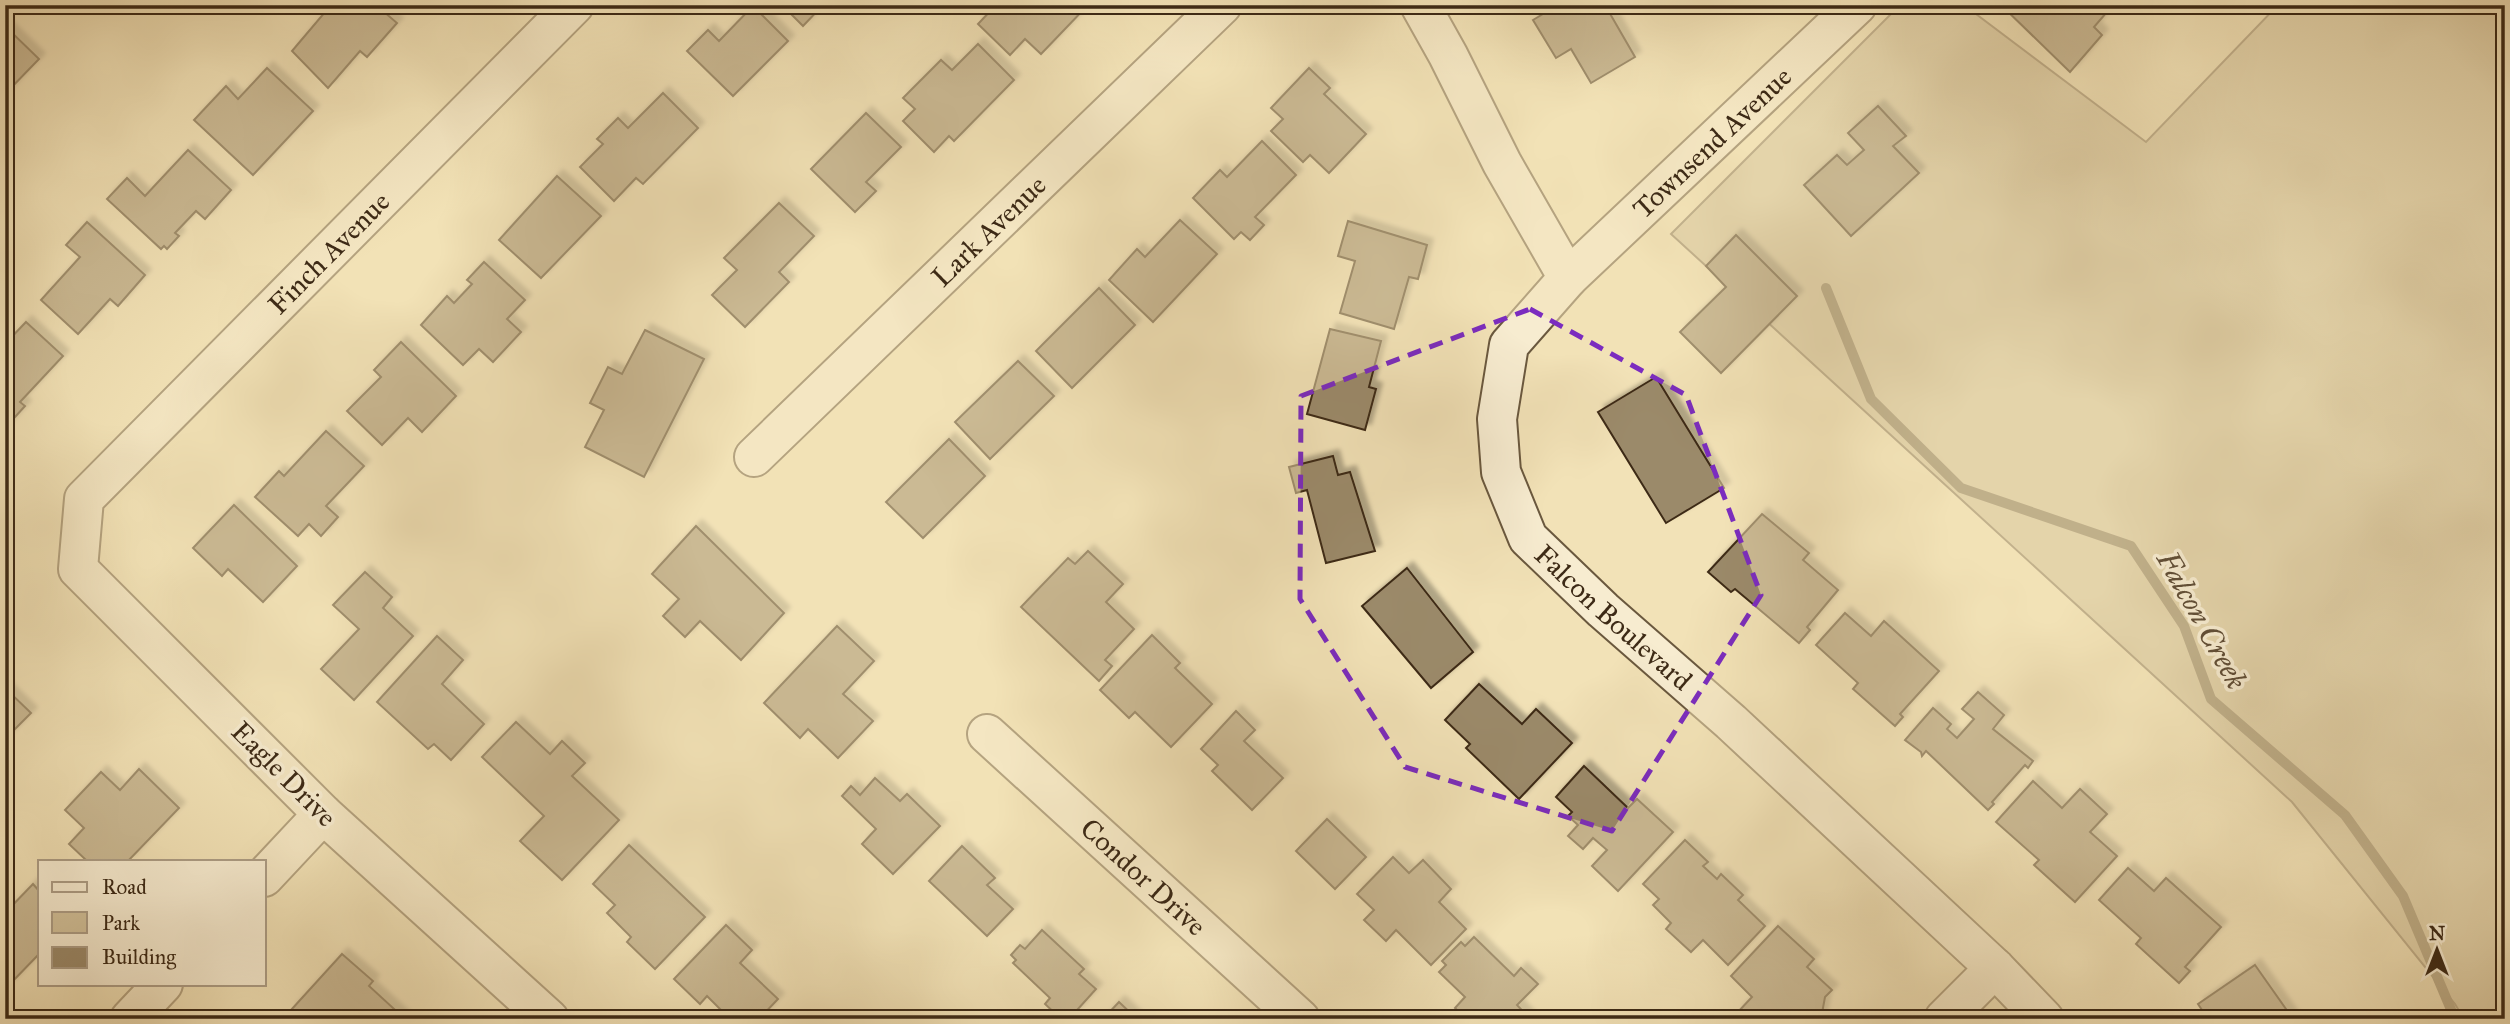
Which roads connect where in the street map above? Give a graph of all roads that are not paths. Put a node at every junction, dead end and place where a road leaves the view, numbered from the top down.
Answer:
1 (574, 5) edge
2 (1222, 5) edge
3 (1420, 5) edge
4 (1857, 5) edge
5 (1568, 278) junction
6 (754, 457) dead end
7 (83, 499) joint
8 (987, 734) dead end
9 (323, 814) junction
10 (266, 875) edge
11 (1995, 968) junction
12 (161, 986) edge
13 (130, 1019) edge
14 (549, 1019) edge
15 (1300, 1019) edge
16 (1944, 1019) edge
17 (2044, 1019) edge

1 - 7 street, Finch Avenue
2 - 6 street, Lark Avenue
3 - 5 street
4 - 5 street, Townsend Avenue
5 - 11 street, Falcon Boulevard
7 - 9 street, Eagle Drive
8 - 15 street, Condor Drive
9 - 10 street
9 - 14 street, Eagle Drive
11 - 16 street
11 - 17 street, Falcon Boulevard
12 - 13 street

